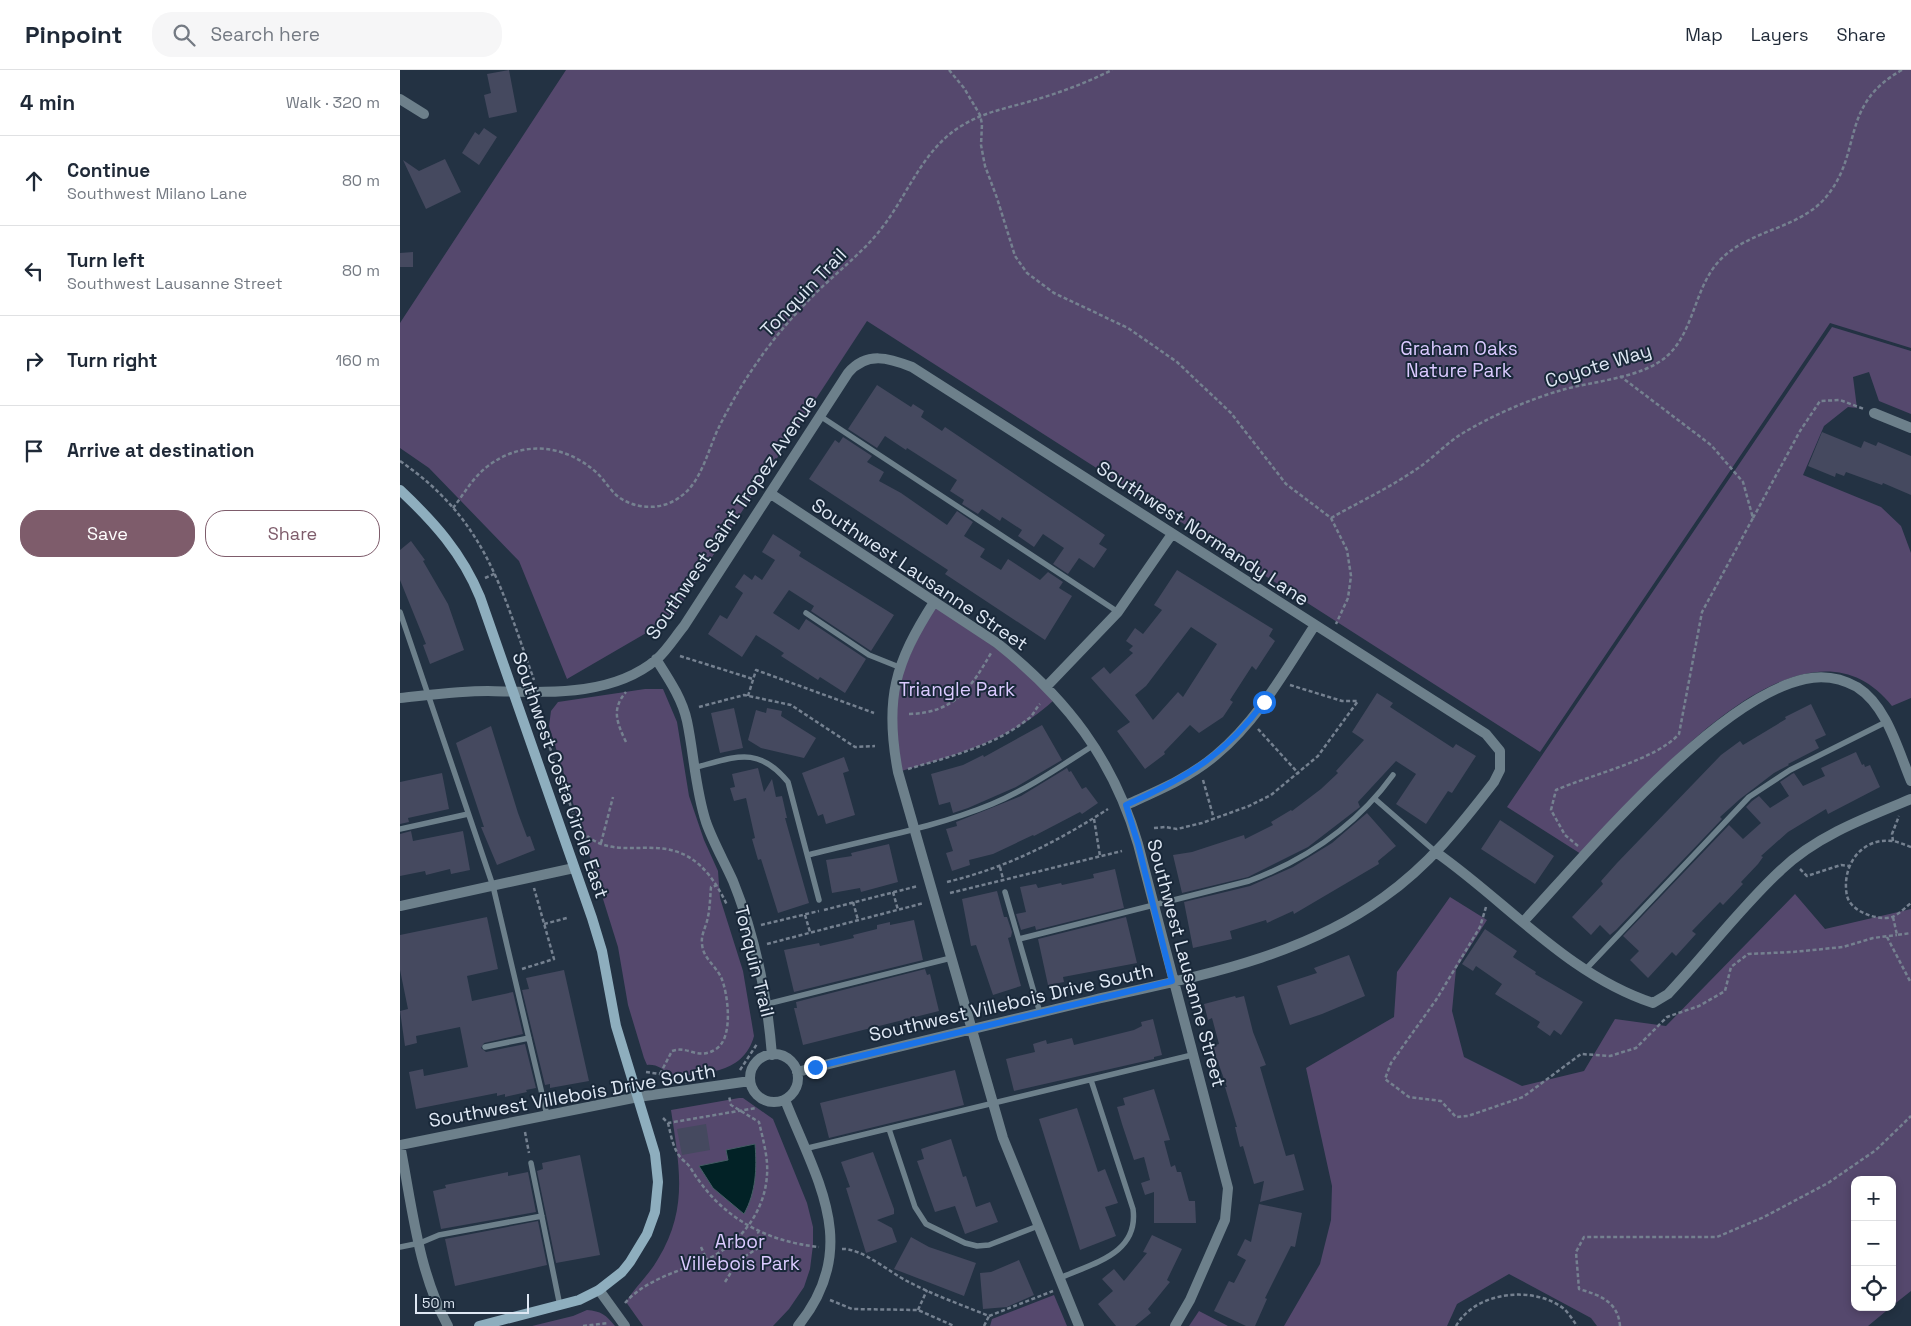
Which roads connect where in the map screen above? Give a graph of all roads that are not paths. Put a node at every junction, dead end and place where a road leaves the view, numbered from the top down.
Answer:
1 (400, 99) edge
2 (424, 114) dead end
3 (878, 357) joint
4 (1874, 413) road end
5 (820, 416) junction
6 (1911, 428) edge
7 (400, 490) edge
8 (771, 494) junction
9 (1172, 534) junction
10 (934, 602) junction
11 (400, 612) edge
12 (1118, 612) junction
13 (806, 613) dead end
14 (1315, 625) junction
15 (656, 659) junction
16 (900, 667) junction
17 (1047, 686) junction
18 (514, 692) junction
19 (427, 695) junction
20 (400, 698) edge
21 (1886, 722) junction
22 (1094, 745) junction
23 (1500, 751) joint
24 (693, 768) junction
25 (1393, 775) dead end
26 (1911, 781) edge
27 (1375, 799) junction
28 (1911, 799) edge
29 (1126, 805) junction
30 (468, 814) junction
31 (914, 828) junction
32 (400, 829) edge
33 (1437, 853) junction
34 (808, 854) junction
35 (574, 868) junction
36 (493, 886) junction
37 (1005, 892) dead end
38 (819, 900) dead end
39 (400, 906) edge
40 (1153, 906) junction
41 (1524, 921) junction
42 (1019, 939) junction
43 (951, 958) junction
44 (1585, 970) junction
45 (1172, 981) junction
46 (767, 1004) junction
47 (1040, 1013) junction
48 (972, 1029) junction
49 (529, 1038) junction
50 (485, 1047) dead end
51 (772, 1055) junction
52 (1192, 1055) junction
53 (797, 1072) junction
54 (1091, 1080) junction
55 (750, 1081) junction
56 (638, 1097) junction
57 (785, 1100) junction
58 (992, 1104) junction
59 (547, 1115) junction
60 (889, 1129) junction
61 (400, 1145) edge
62 (804, 1149) junction
63 (531, 1163) road end
64 (542, 1216) junction
65 (1038, 1226) junction
66 (420, 1243) junction
67 (400, 1247) edge
68 (1062, 1282) junction
69 (599, 1290) junction
70 (560, 1306) junction
71 (448, 1326) edge
72 (479, 1326) edge
73 (625, 1326) edge
74 (798, 1326) edge
75 (1079, 1326) edge
76 (1174, 1326) edge

1 - 2 street
3 - 5 street, Southwest Saint Tropez Avenue
3 - 9 street, Southwest Normandy Lane
4 - 6 street
5 - 8 street, Southwest Saint Tropez Avenue
5 - 12 lane
7 - 18 street, Southwest Costa Circle East
8 - 10 street, Southwest Lausanne Street
8 - 15 street, Southwest Saint Tropez Avenue
9 - 12 street
9 - 14 street, Southwest Normandy Lane
10 - 16 street
10 - 17 street, Southwest Lausanne Street
11 - 19 lane
12 - 17 street
13 - 16 lane
14 - 23 street, Southwest Normandy Lane
14 - 29 street
15 - 18 street, Southwest Saint Tropez Avenue
15 - 24 street
16 - 31 street
17 - 22 street, Southwest Lausanne Street
18 - 19 street, Southwest Saint Tropez Avenue
18 - 35 street, Southwest Costa Circle East
19 - 20 street, Southwest Saint Tropez Avenue
19 - 30 lane
21 - 26 street
21 - 41 street
21 - 44 lane
22 - 29 street, Southwest Lausanne Street
22 - 31 lane
23 - 33 street, Southwest Villebois Drive South
24 - 34 lane
24 - 46 street
25 - 27 lane
27 - 33 lane
27 - 40 lane
28 - 44 street
29 - 40 street, Southwest Lausanne Street
30 - 32 lane
30 - 36 lane
31 - 34 lane
31 - 43 street
33 - 41 street
33 - 45 street, Southwest Villebois Drive South
34 - 38 lane
35 - 36 street
35 - 56 street, Southwest Costa Circle East
36 - 39 street
36 - 49 lane
37 - 42 lane
40 - 42 lane
40 - 45 street, Southwest Lausanne Street
41 - 44 street
42 - 47 lane
43 - 46 lane
43 - 48 street
45 - 47 street, Southwest Villebois Drive South
45 - 52 street, Southwest Lausanne Street
46 - 51 street
47 - 48 street, Southwest Villebois Drive South
48 - 53 street, Southwest Villebois Drive South
48 - 58 street
49 - 50 lane
49 - 59 lane
51 - 53 street
51 - 55 street
52 - 54 lane
52 - 76 street, Southwest Lausanne Street
53 - 57 street
54 - 58 lane
54 - 68 lane
55 - 56 street, Southwest Villebois Drive South
55 - 57 street
56 - 59 street, Southwest Villebois Drive South
56 - 69 street, Southwest Costa Circle East
57 - 62 street
58 - 60 lane
58 - 65 street
59 - 61 street, Southwest Villebois Drive South
60 - 62 lane
60 - 65 lane
61 - 66 street
62 - 74 street
63 - 64 lane
64 - 66 lane
64 - 70 lane
65 - 68 street
66 - 67 lane
66 - 71 street
68 - 75 street
69 - 70 street, Southwest Costa Circle East
69 - 73 street
70 - 72 street, Southwest Costa Circle East

